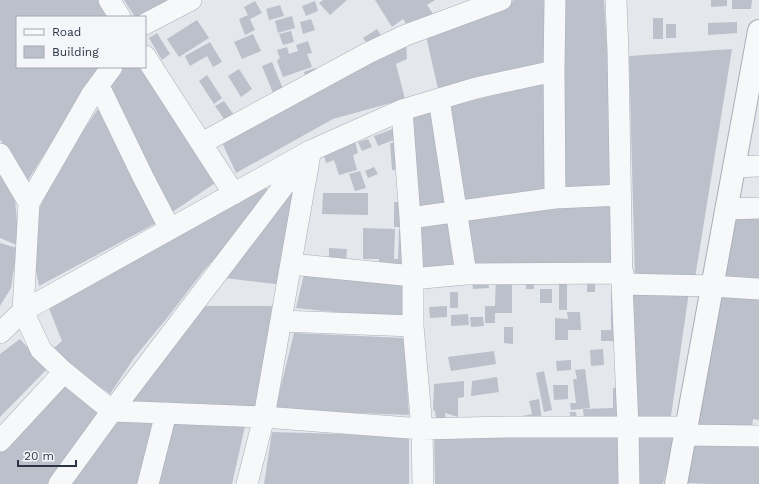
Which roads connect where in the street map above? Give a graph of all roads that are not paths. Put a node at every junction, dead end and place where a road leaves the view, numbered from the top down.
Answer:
1 (109, 0) edge
2 (191, 0) edge
3 (501, 0) edge
4 (555, 0) edge
5 (616, 0) edge
6 (119, 16) edge
7 (146, 23) edge
8 (758, 37) edge
9 (146, 58) edge
10 (111, 68) edge
11 (554, 71) junction
12 (98, 86) junction
13 (439, 99) junction
14 (402, 110) junction
15 (202, 143) junction
16 (310, 151) junction
17 (0, 154) edge
18 (759, 166) edge
19 (734, 167) junction
20 (234, 194) junction
21 (621, 195) junction
22 (555, 198) junction
23 (29, 203) junction
24 (759, 208) edge
25 (726, 209) junction
26 (457, 212) junction
27 (410, 218) junction
28 (170, 229) junction
29 (290, 264) junction
30 (466, 274) junction
31 (413, 277) junction
32 (622, 278) junction
33 (712, 286) junction
34 (759, 289) edge
35 (23, 311) junction
36 (281, 321) junction
37 (413, 326) junction
38 (0, 333) edge
39 (64, 372) junction
40 (112, 411) junction
41 (166, 413) junction
42 (264, 417) junction
43 (628, 427) junction
44 (422, 429) junction
45 (685, 431) junction
46 (759, 436) edge
47 (0, 441) edge
48 (59, 484) edge
49 (148, 484) edge
50 (247, 484) edge
51 (423, 484) edge
52 (628, 484) edge
53 (676, 484) edge

1 - 6 street
2 - 7 street
3 - 15 street
4 - 11 street
5 - 21 street
8 - 19 street
9 - 15 street
10 - 12 street
11 - 13 street
11 - 22 street
12 - 23 street
12 - 28 street
13 - 14 street
13 - 26 street
14 - 16 street
14 - 27 street
15 - 20 street
16 - 20 street
16 - 29 street
16 - 40 street
17 - 23 street
18 - 19 street
19 - 25 street
20 - 28 street
21 - 22 street
21 - 32 street
22 - 26 street
23 - 35 street
24 - 25 street
25 - 33 street
26 - 27 street
26 - 30 street
27 - 31 street
28 - 35 street
29 - 31 street
29 - 36 street
30 - 31 street
30 - 32 street
31 - 37 street
32 - 33 street
32 - 43 street
33 - 34 street
33 - 45 street
35 - 38 street
35 - 39 street
36 - 37 street
36 - 42 street
37 - 44 street
39 - 40 street
39 - 47 street
40 - 41 street
40 - 48 street
41 - 42 street
41 - 49 street
42 - 44 street
42 - 50 street
43 - 44 street
43 - 45 street
43 - 52 street
44 - 51 street
45 - 46 street
45 - 53 street

